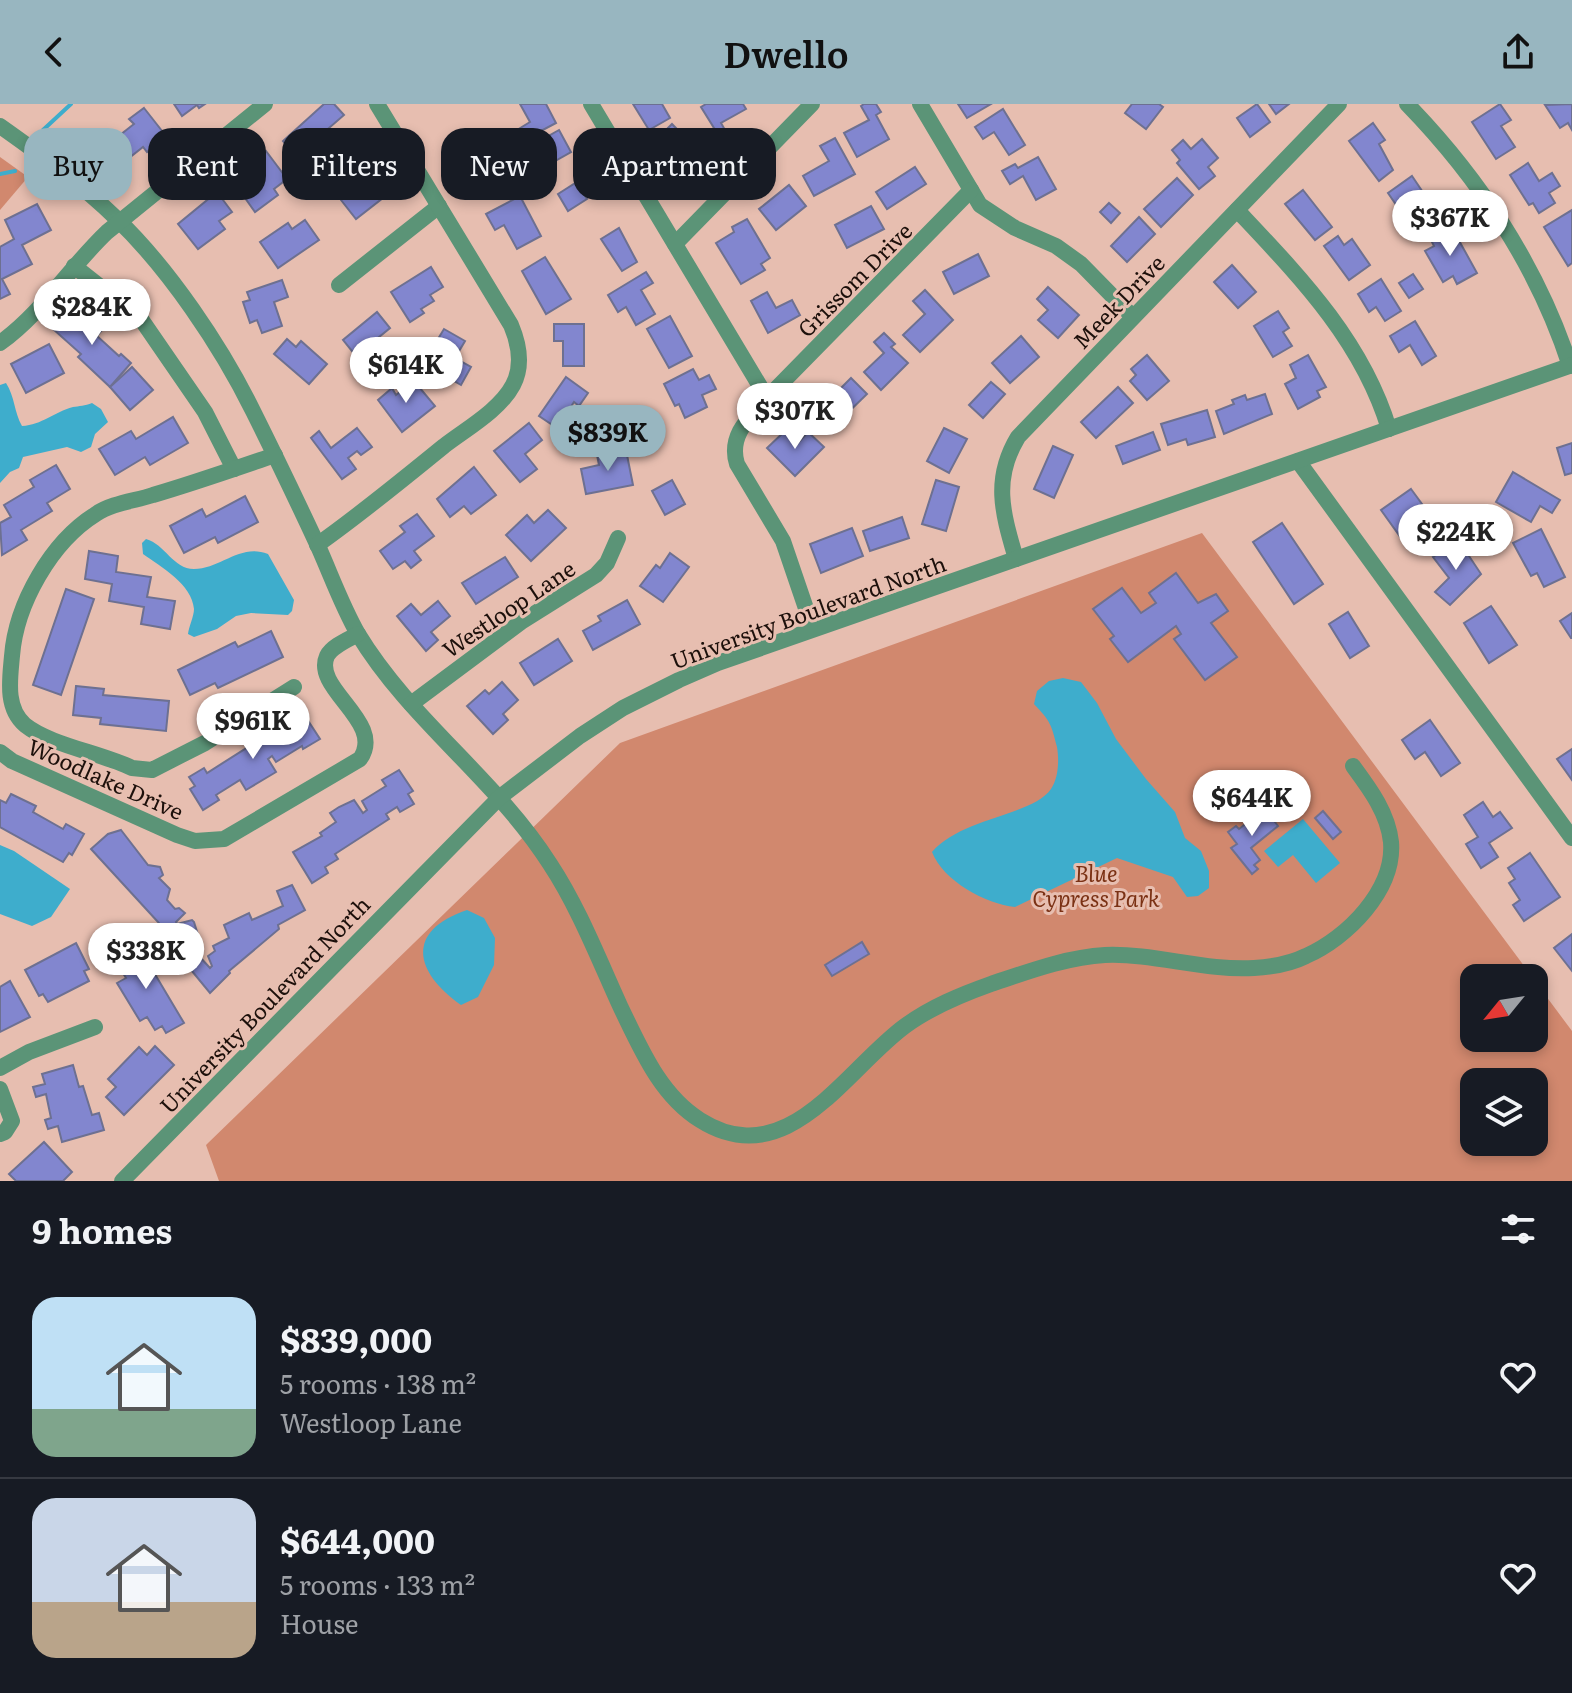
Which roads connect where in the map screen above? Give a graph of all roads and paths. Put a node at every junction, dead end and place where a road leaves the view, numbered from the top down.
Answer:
1 (265, 104) edge
2 (377, 104) edge
3 (591, 104) edge
4 (812, 104) edge
5 (920, 104) edge
6 (1339, 104) edge
7 (1407, 104) edge
8 (0, 126) edge
9 (971, 190) junction
10 (439, 206) junction
11 (1237, 210) junction
12 (121, 222) junction
13 (675, 244) junction
14 (74, 266) junction
15 (339, 285) dead end
16 (1133, 317) junction
17 (0, 343) edge
18 (1571, 366) edge
19 (767, 398) junction
20 (1389, 429) junction
21 (275, 455) junction
22 (1298, 461) junction
23 (234, 469) junction
24 (618, 538) dead end
25 (317, 545) junction
26 (1016, 559) junction
27 (813, 629) junction
28 (358, 634) junction
29 (7, 635) edge
30 (294, 687) dead end
31 (411, 704) junction
32 (0, 752) edge
33 (1353, 766) dead end
34 (500, 797) junction
35 (1572, 838) edge
36 (95, 1027) dead end
37 (0, 1068) edge
38 (0, 1089) edge
39 (0, 1134) edge
40 (122, 1181) edge

1 - 12 street
2 - 10 street
3 - 13 street
4 - 13 street
5 - 9 street
6 - 11 street, Meek Drive
7 - 18 street
8 - 12 street
9 - 16 street
9 - 19 street, Grissom Drive
10 - 15 street
10 - 25 street
11 - 16 street, Meek Drive
11 - 20 street
12 - 14 street
12 - 21 street
13 - 19 street
14 - 17 street
14 - 23 street
16 - 26 street, Meek Drive
18 - 20 street, University Boulevard North
19 - 27 street, Grissom Drive
20 - 22 street, University Boulevard North
21 - 23 street
21 - 25 street
22 - 26 street, University Boulevard North
22 - 35 street
23 - 29 street
24 - 31 street, Westloop Lane
25 - 28 street
26 - 27 street, University Boulevard North
27 - 34 street, University Boulevard North
28 - 31 street
28 - 32 street, Woodlake Drive
29 - 30 street
31 - 34 street
33 - 34 street
34 - 40 street, University Boulevard North
36 - 37 street
38 - 39 street

